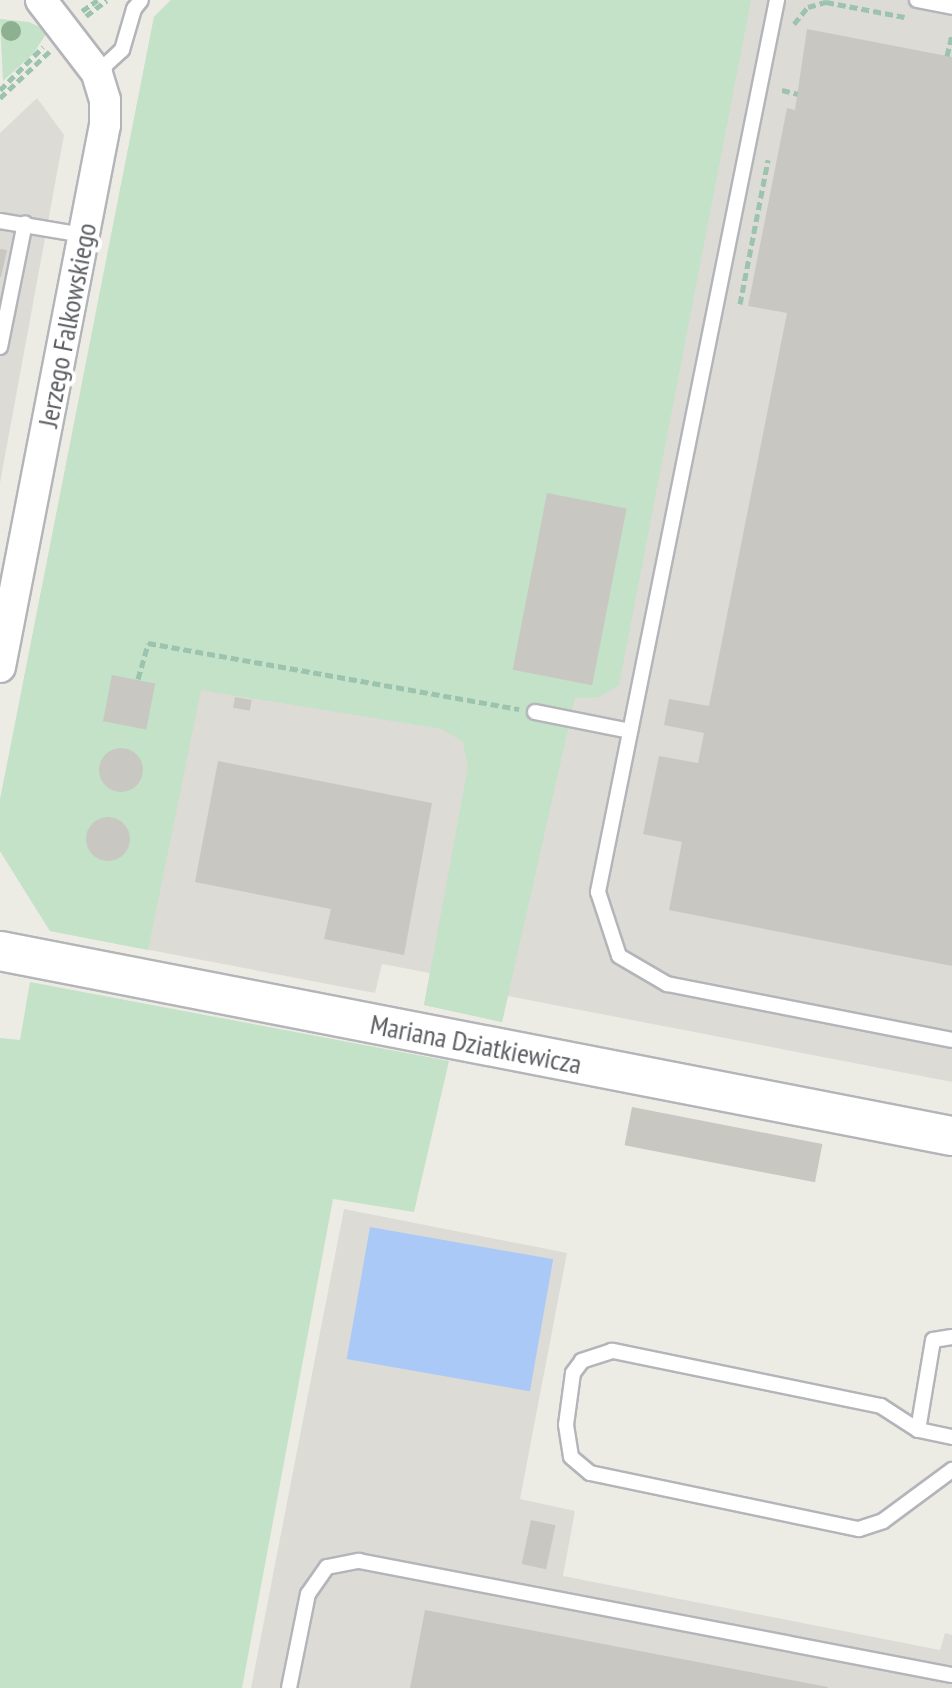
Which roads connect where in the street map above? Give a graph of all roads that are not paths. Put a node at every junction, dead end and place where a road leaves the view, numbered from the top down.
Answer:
1 (41, 0) edge
2 (141, 0) edge
3 (777, 0) edge
4 (917, 0) edge
5 (952, 7) edge
6 (97, 73) junction
7 (0, 221) edge
8 (25, 223) junction
9 (85, 235) junction
10 (0, 347) edge
11 (8, 580) edge
12 (0, 667) edge
13 (535, 712) road end
14 (630, 731) junction
15 (0, 951) edge
16 (952, 1040) edge
17 (952, 1136) edge
18 (952, 1337) edge
19 (918, 1430) junction
20 (952, 1437) edge
21 (952, 1470) edge
22 (952, 1675) edge
23 (289, 1688) edge

1 - 6 street, Jerzego Falkowskiego
2 - 6 lane
3 - 14 lane
4 - 5 lane
6 - 9 street, Jerzego Falkowskiego
7 - 8 lane
8 - 9 lane
8 - 10 lane
9 - 11 street, Jerzego Falkowskiego
11 - 12 street, Jerzego Falkowskiego
13 - 14 lane
14 - 16 lane
15 - 17 street, Mariana Dziatkiewicza
18 - 19 lane
19 - 20 lane
19 - 21 lane
22 - 23 lane

